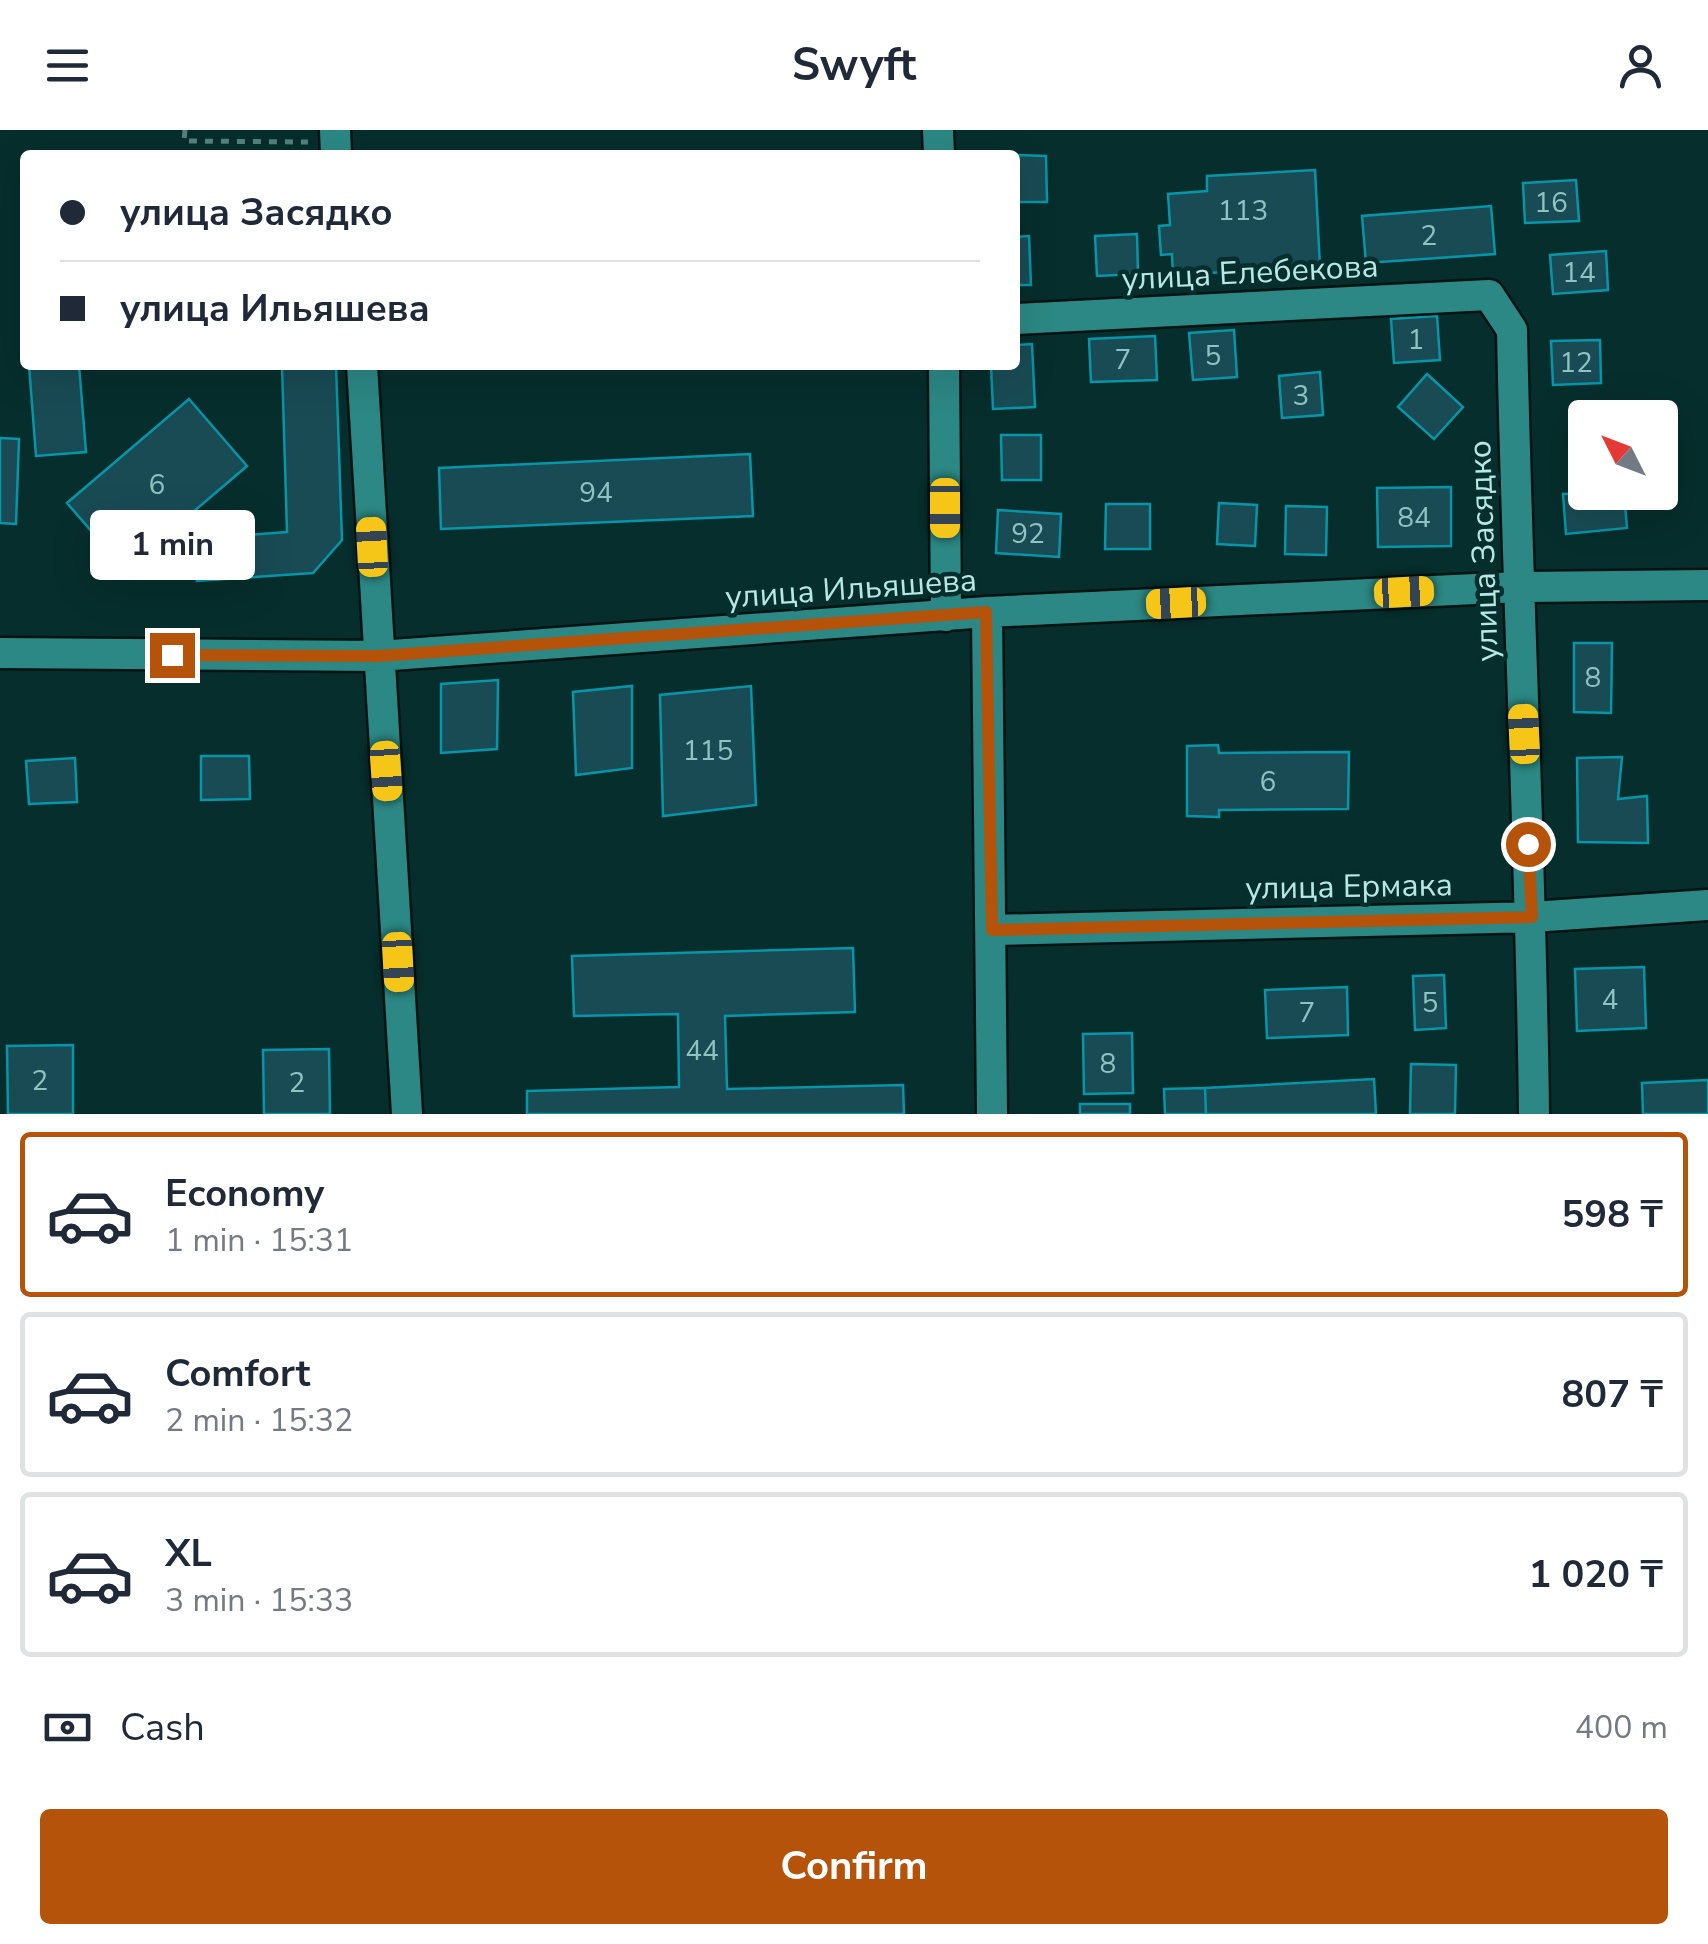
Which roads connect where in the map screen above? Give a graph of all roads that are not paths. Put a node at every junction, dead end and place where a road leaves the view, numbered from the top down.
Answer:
1 (1489, 294) joint
2 (1020, 319) edge
3 (362, 370) edge
4 (944, 370) edge
5 (1708, 585) edge
6 (1517, 587) junction
7 (986, 612) junction
8 (946, 616) junction
9 (0, 653) edge
10 (378, 656) junction
11 (1708, 905) edge
12 (1532, 917) junction
13 (992, 930) junction
14 (407, 1114) edge
15 (992, 1114) edge
16 (1534, 1114) edge

1 - 2 street, улица Елебекова
1 - 6 street, улица Засядко
3 - 10 street
4 - 8 street
5 - 6 street, улица Ильяшева
6 - 7 street, улица Ильяшева
6 - 12 street, улица Засядко
7 - 8 street, улица Ильяшева
7 - 13 street
8 - 10 street, улица Ильяшева
9 - 10 street, улица Ильяшева
10 - 14 street
11 - 12 street, улица Ермака
12 - 13 street, улица Ермака
12 - 16 street, улица Засядко
13 - 15 street

